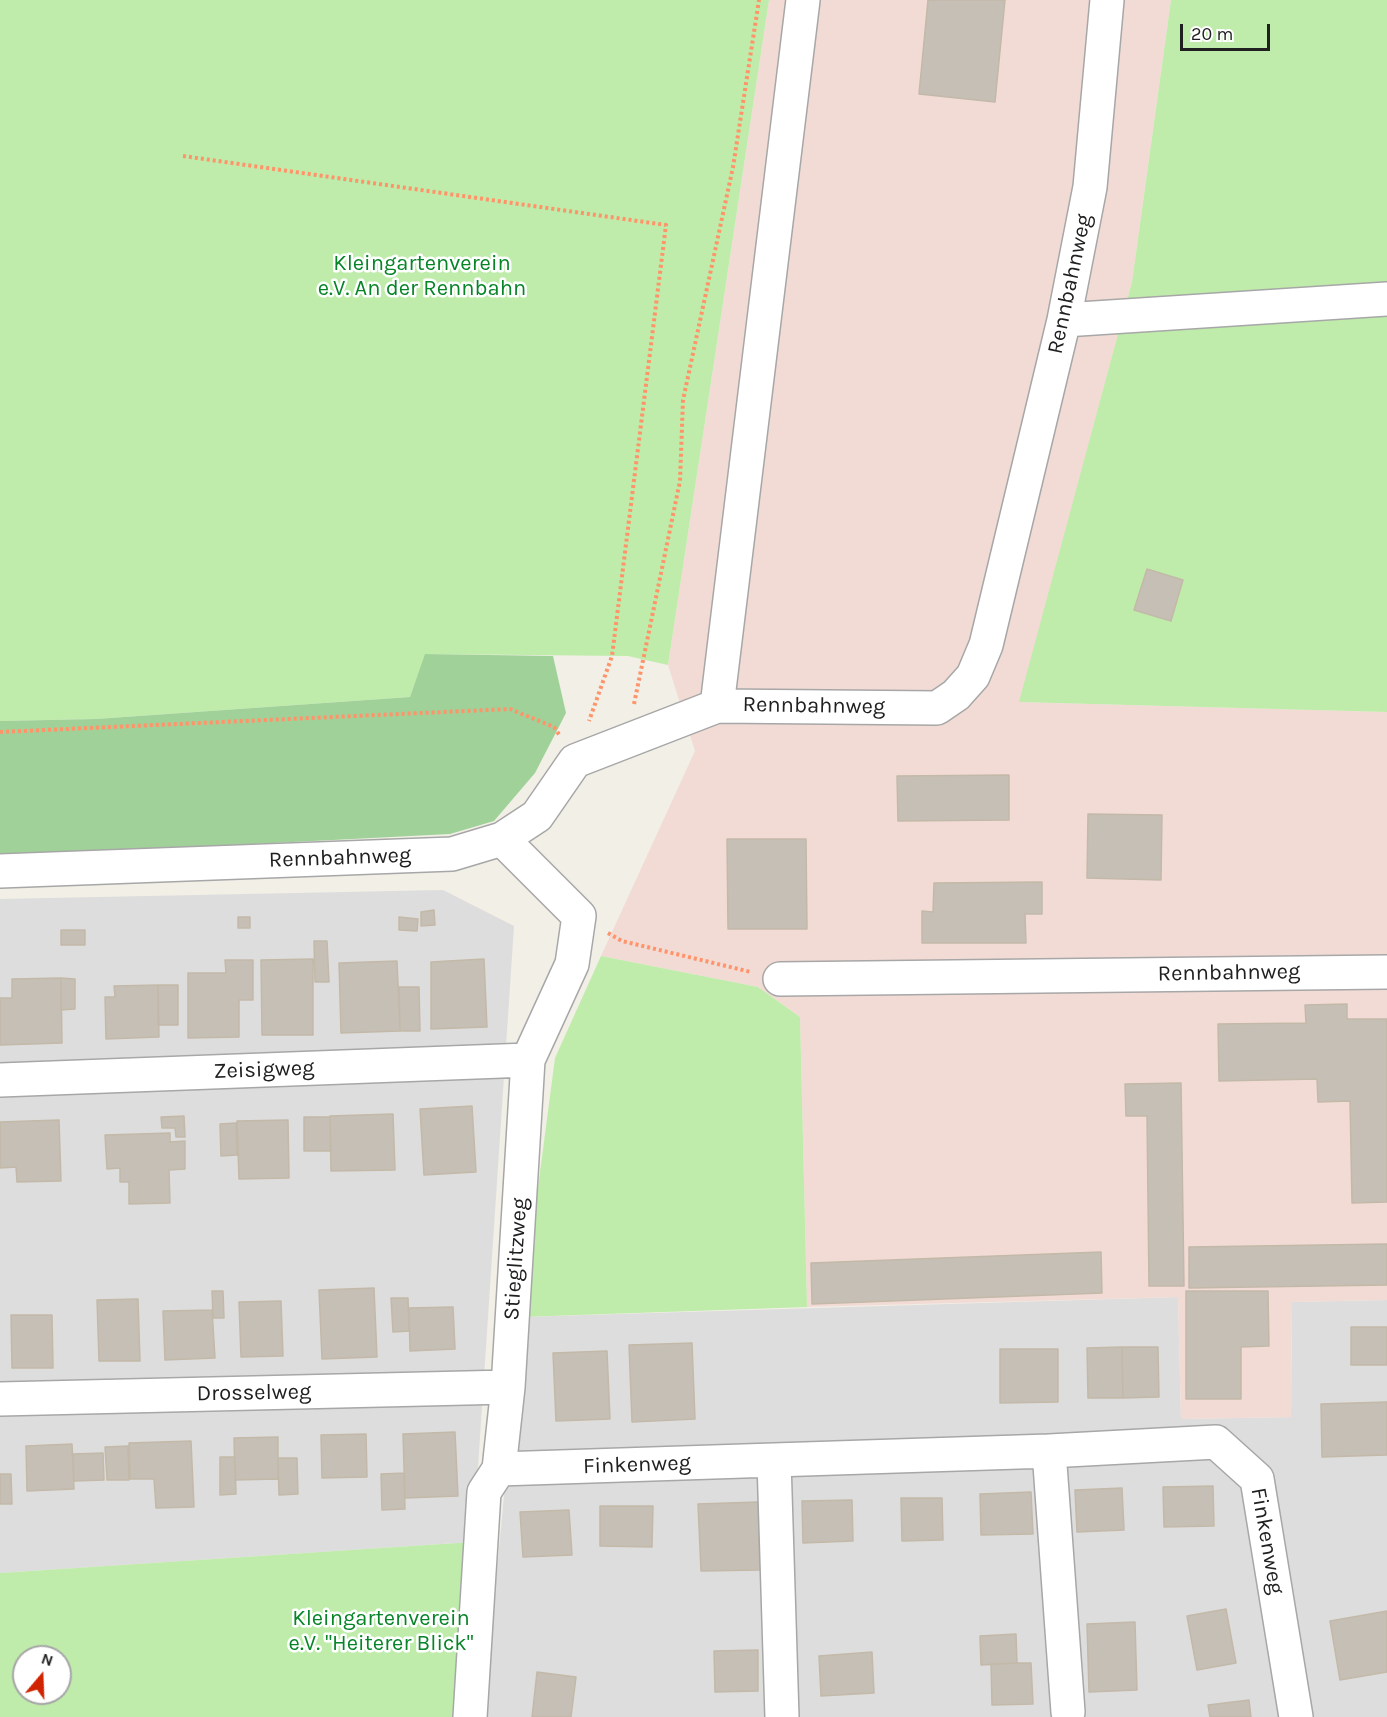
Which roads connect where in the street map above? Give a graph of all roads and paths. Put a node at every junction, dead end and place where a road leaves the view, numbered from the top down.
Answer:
1 (759, 0) edge
2 (803, 0) edge
3 (1107, 0) edge
4 (183, 156) dead end
5 (1387, 299) edge
6 (1064, 320) junction
7 (717, 705) junction
8 (0, 732) edge
9 (627, 740) junction
10 (575, 761) junction
11 (502, 839) junction
12 (0, 871) edge
13 (579, 916) junction
14 (1387, 972) edge
15 (780, 979) joint
16 (528, 1060) junction
17 (0, 1080) edge
18 (508, 1387) junction
19 (0, 1399) edge
20 (1049, 1451) junction
21 (774, 1461) junction
22 (499, 1468) junction
23 (1068, 1712) dead end
24 (470, 1717) edge
25 (782, 1717) edge
26 (1296, 1717) edge

1 - 9 path
2 - 7 street
3 - 6 street, Rennbahnweg
4 - 10 path
5 - 6 street
6 - 7 street, Rennbahnweg
7 - 9 street, Rennbahnweg
8 - 10 path
9 - 10 street, Rennbahnweg
10 - 11 street, Rennbahnweg
11 - 12 street, Rennbahnweg
11 - 13 street
13 - 15 path
13 - 16 street, Stieglitzweg
14 - 15 street, Rennbahnweg
16 - 17 street, Zeisigweg
16 - 18 street, Stieglitzweg
18 - 19 street, Drosselweg
18 - 22 street, Stieglitzweg
20 - 21 street, Finkenweg
20 - 23 street
20 - 26 street, Finkenweg
21 - 22 street, Finkenweg
21 - 25 street
22 - 24 street, Stieglitzweg

